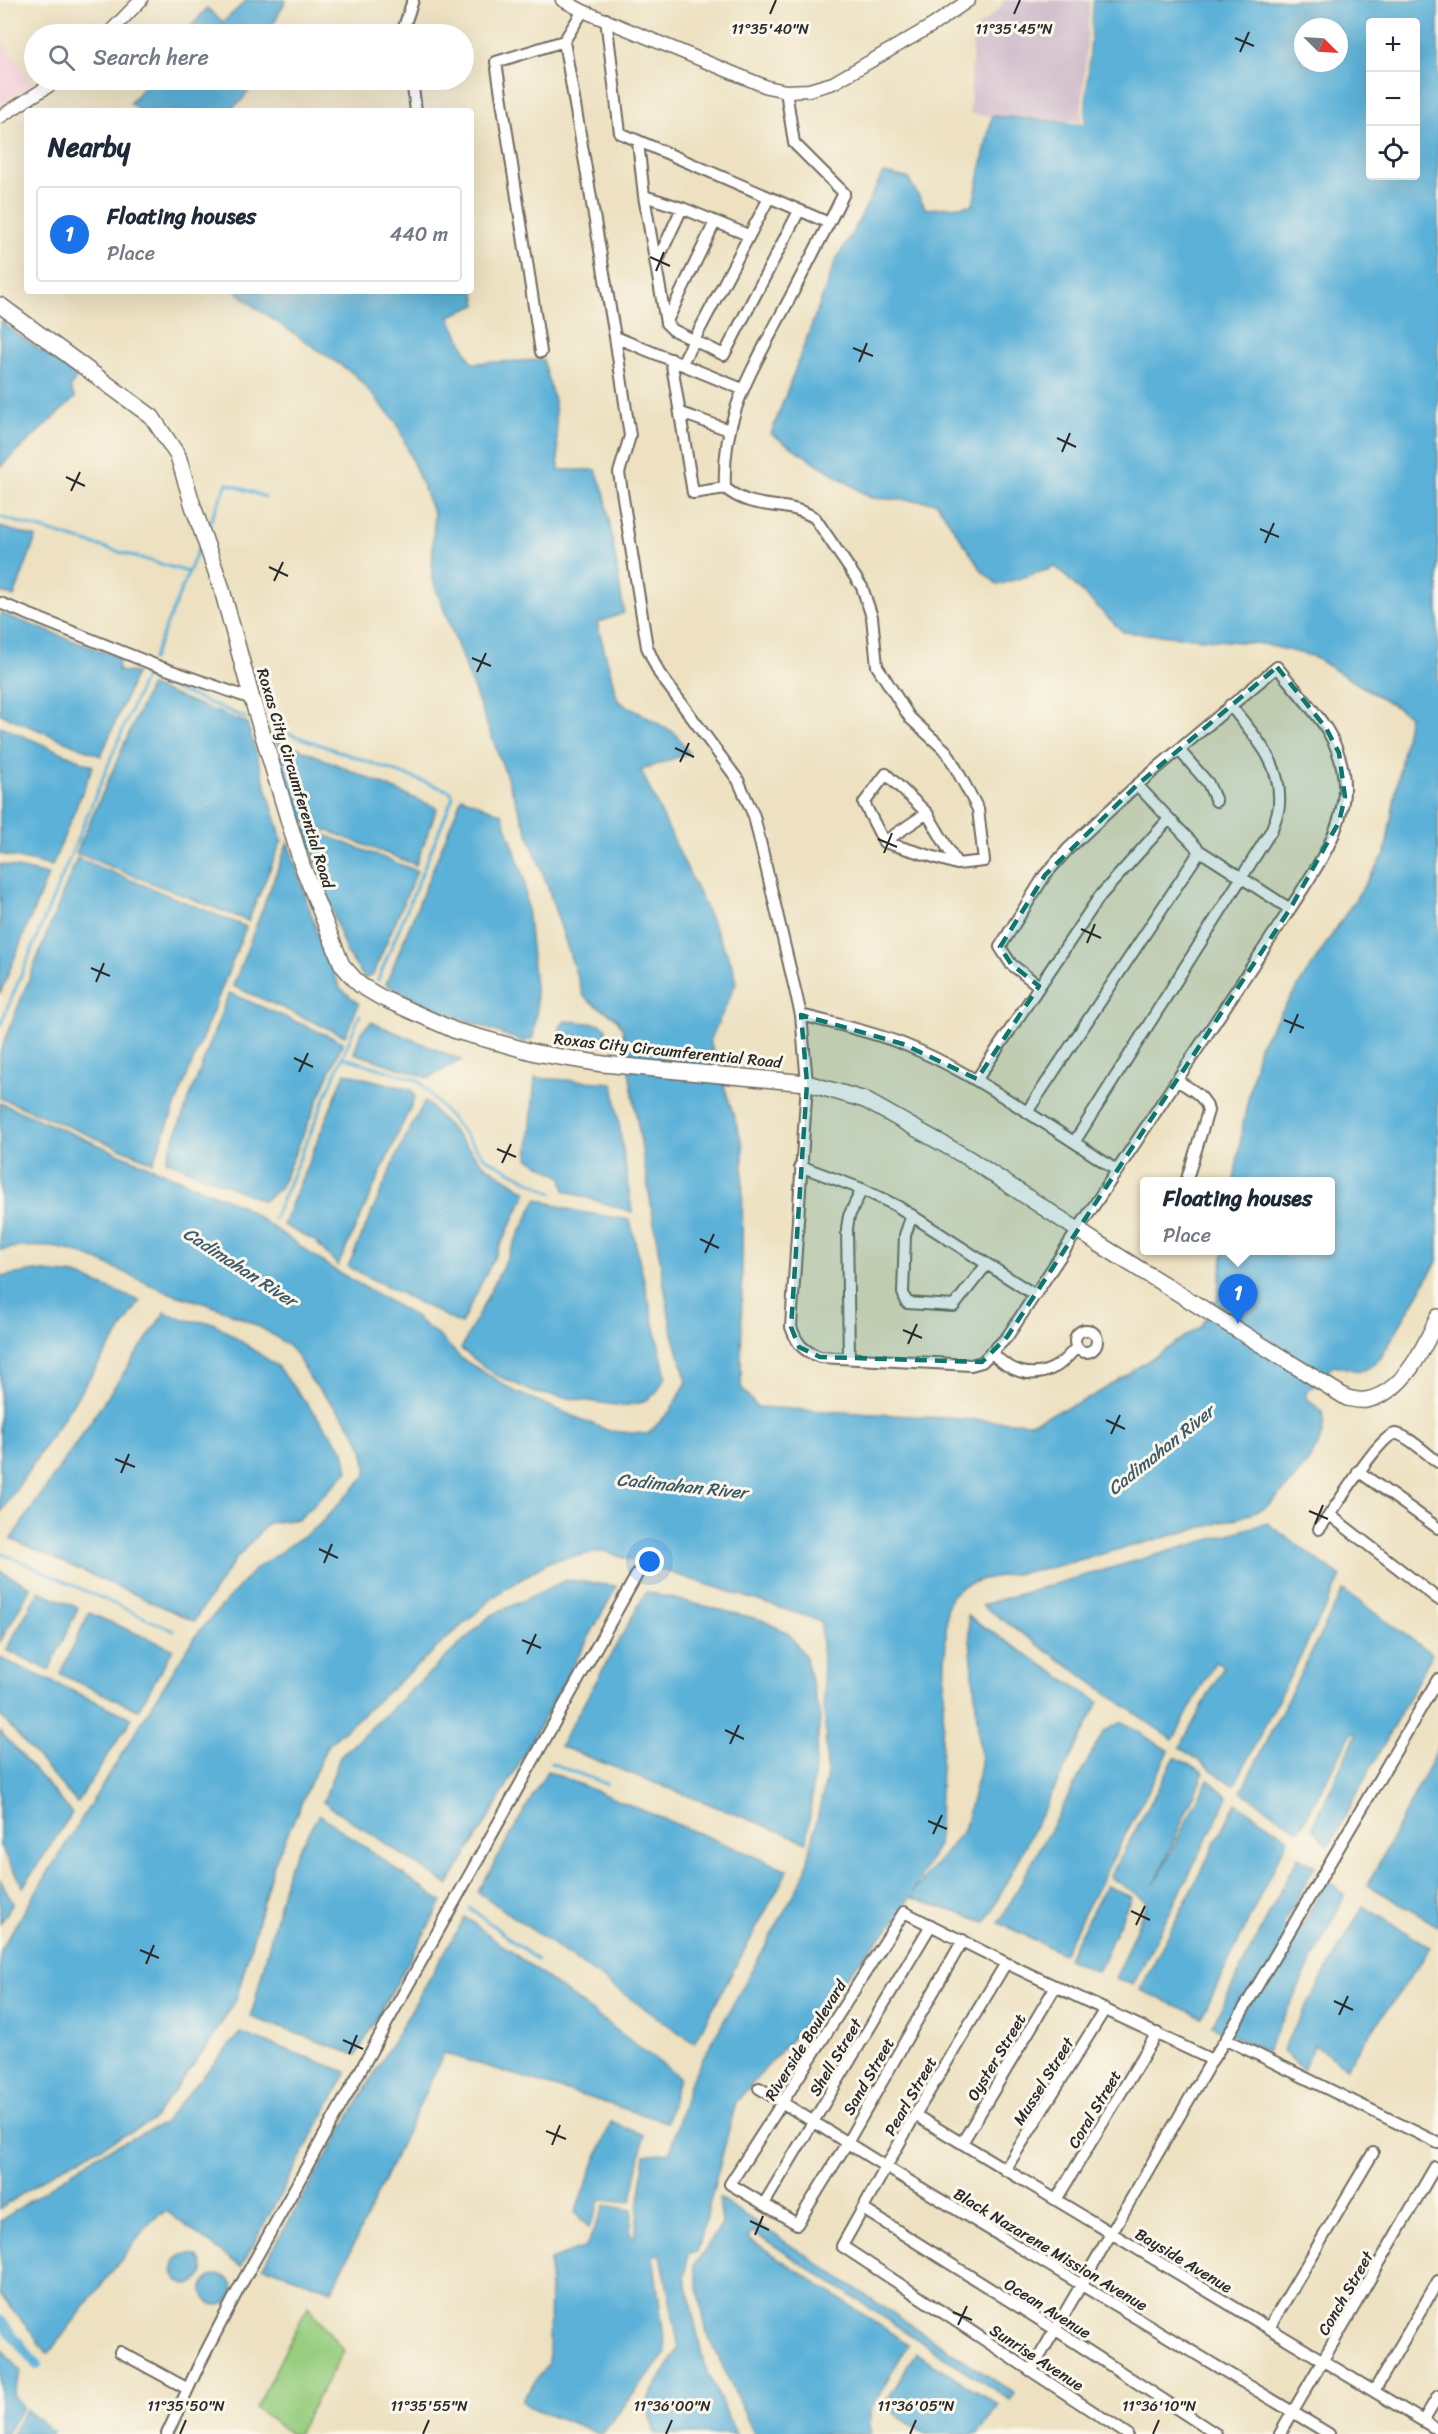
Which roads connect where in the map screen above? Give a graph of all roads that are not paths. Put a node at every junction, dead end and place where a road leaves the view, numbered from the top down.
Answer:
1 (141, 0) edge
2 (413, 0) edge
3 (969, 0) edge
4 (567, 1) edge
5 (583, 11) junction
6 (606, 20) junction
7 (118, 24) edge
8 (405, 24) edge
9 (564, 41) junction
10 (42, 90) edge
11 (413, 90) edge
12 (786, 91) junction
13 (416, 108) edge
14 (0, 117) edge
15 (638, 142) junction
16 (644, 196) junction
17 (770, 198) junction
18 (682, 208) junction
19 (799, 211) junction
20 (715, 222) junction
21 (829, 223) junction
22 (748, 235) junction
23 (656, 264) junction
24 (0, 305) edge
25 (666, 323) junction
26 (615, 337) junction
27 (693, 340) junction
28 (541, 352) dead end
29 (677, 361) junction
30 (742, 389) junction
31 (681, 413) junction
32 (729, 430) junction
33 (725, 488) junction
34 (0, 603) edge
35 (252, 699) junction
36 (1230, 705) junction
37 (1179, 750) junction
38 (1137, 785) junction
39 (1216, 801) dead end
40 (927, 813) junction
41 (1169, 819) junction
42 (884, 842) junction
43 (1200, 851) junction
44 (957, 864) junction
45 (1241, 879) junction
46 (1290, 909) junction
47 (1039, 986) junction
48 (801, 1015) junction
49 (977, 1079) junction
50 (1178, 1082) junction
51 (807, 1083) junction
52 (1027, 1112) junction
53 (1075, 1141) junction
54 (800, 1166) junction
55 (1116, 1171) junction
56 (1188, 1177) edge
57 (862, 1189) junction
58 (912, 1215) junction
59 (1078, 1229) junction
60 (987, 1264) junction
61 (1035, 1295) junction
62 (1438, 1317) edge
63 (1076, 1348) dead end
64 (991, 1352) junction
65 (849, 1358) junction
66 (1438, 1460) edge
67 (1358, 1471) junction
68 (1330, 1516) junction
69 (1438, 1528) edge
70 (1319, 1529) dead end
71 (640, 1569) dead end
72 (1438, 1599) edge
73 (1438, 1679) edge
74 (931, 1925) junction
75 (963, 1940) junction
76 (1006, 1963) junction
77 (1056, 1986) junction
78 (1105, 2009) junction
79 (1157, 2033) junction
80 (1226, 2039) junction
81 (1212, 2060) junction
82 (759, 2088) dead end
83 (783, 2103) junction
84 (915, 2115) junction
85 (814, 2122) junction
86 (847, 2143) junction
87 (962, 2143) junction
88 (1438, 2143) edge
89 (1373, 2153) dead end
90 (886, 2167) junction
91 (1437, 2167) edge
92 (1005, 2170) junction
93 (1056, 2200) junction
94 (764, 2204) junction
95 (863, 2209) junction
96 (1112, 2234) junction
97 (842, 2246) joint
98 (1438, 2281) edge
99 (1083, 2285) junction
100 (1269, 2328) junction
101 (1056, 2330) junction
102 (120, 2352) dead end
103 (1323, 2361) junction
104 (1031, 2371) junction
105 (188, 2389) junction
106 (1374, 2391) junction
107 (1438, 2396) edge
108 (1293, 2412) junction
109 (1423, 2421) junction
110 (1438, 2430) edge
111 (167, 2434) edge
112 (1127, 2434) edge
113 (1216, 2434) edge
114 (1280, 2434) edge
115 (1329, 2434) edge

1 - 7 street
2 - 8 street
3 - 12 street
4 - 5 street
5 - 6 street
5 - 9 street
6 - 12 street
6 - 15 street
9 - 26 street
9 - 28 street
10 - 14 street
11 - 13 street
12 - 21 street
15 - 16 street
15 - 17 street
16 - 18 street
16 - 23 street
17 - 19 street
17 - 22 street
18 - 20 street
18 - 23 street
19 - 21 street
19 - 27 street
20 - 22 street
20 - 25 street
21 - 30 street
22 - 27 street
23 - 25 street
24 - 35 main road, Roxas City Circumferential Road
25 - 27 street
26 - 29 street
26 - 48 street
27 - 29 street
29 - 30 street
29 - 31 street
30 - 32 street
31 - 32 street
31 - 33 street
32 - 33 street
33 - 44 street
34 - 35 street
35 - 51 main road, Roxas City Circumferential Road
36 - 37 street
36 - 45 street
36 - 46 street
37 - 38 street
37 - 39 street
38 - 41 street
38 - 47 street
40 - 42 street
40 - 42 street
40 - 44 street
41 - 43 street
41 - 47 street
42 - 44 street
43 - 45 street
43 - 52 street
45 - 46 street
45 - 53 street
46 - 50 street
47 - 49 street
48 - 49 street
48 - 51 street
49 - 52 street
50 - 55 street
50 - 56 street
51 - 54 street
51 - 59 main road, Roxas City Circumferential Road
52 - 53 street
53 - 55 street
54 - 57 street
54 - 65 street
55 - 59 street
57 - 58 street
57 - 65 street
58 - 60 street
58 - 60 street
59 - 61 street
59 - 62 main road, Roxas City Circumferential Road
60 - 61 street
61 - 64 street
63 - 64 street
64 - 65 street
66 - 67 street
67 - 68 street
67 - 69 street
68 - 70 street
68 - 72 street
71 - 105 street
73 - 80 street
74 - 75 street
74 - 83 street, Riverside Boulevard
74 - 85 street, Shell Street
75 - 76 street
75 - 86 street, Sand Street
76 - 77 street
76 - 84 street, Pearl Street
77 - 78 street
77 - 87 street, Oyster Street
78 - 79 street
78 - 92 street, Mussel Street
79 - 81 street
79 - 93 street, Coral Street
80 - 81 street
80 - 88 street
81 - 96 street
82 - 83 street, Black Nazarene Mission Avenue
83 - 85 street, Black Nazarene Mission Avenue
83 - 94 street, Riverside Boulevard
84 - 87 street, Bayside Avenue
84 - 90 street, Pearl Street
85 - 86 street, Black Nazarene Mission Avenue
85 - 94 street, Shell Street
86 - 90 street, Black Nazarene Mission Avenue
86 - 94 street, Sand Street
87 - 92 street, Bayside Avenue
89 - 100 street
90 - 95 street, Pearl Street
90 - 99 street, Black Nazarene Mission Avenue
91 - 103 street, Conch Street
92 - 93 street, Bayside Avenue
93 - 96 street, Bayside Avenue
95 - 97 street, Pearl Street
95 - 101 street, Ocean Avenue
96 - 99 street
96 - 100 street, Bayside Avenue
97 - 104 street, Sunrise Avenue
98 - 106 street
99 - 101 street
99 - 108 street, Black Nazarene Mission Avenue
100 - 103 street, Bayside Avenue
101 - 104 street
101 - 113 street, Ocean Avenue
102 - 105 street
103 - 106 street, Bayside Avenue
103 - 108 street, Conch Street
104 - 112 street, Sunrise Avenue
105 - 111 street
106 - 109 street, Bayside Avenue
107 - 109 street
108 - 114 street, Conch Street
108 - 115 street, Black Nazarene Mission Avenue
109 - 110 street, Bayside Avenue

